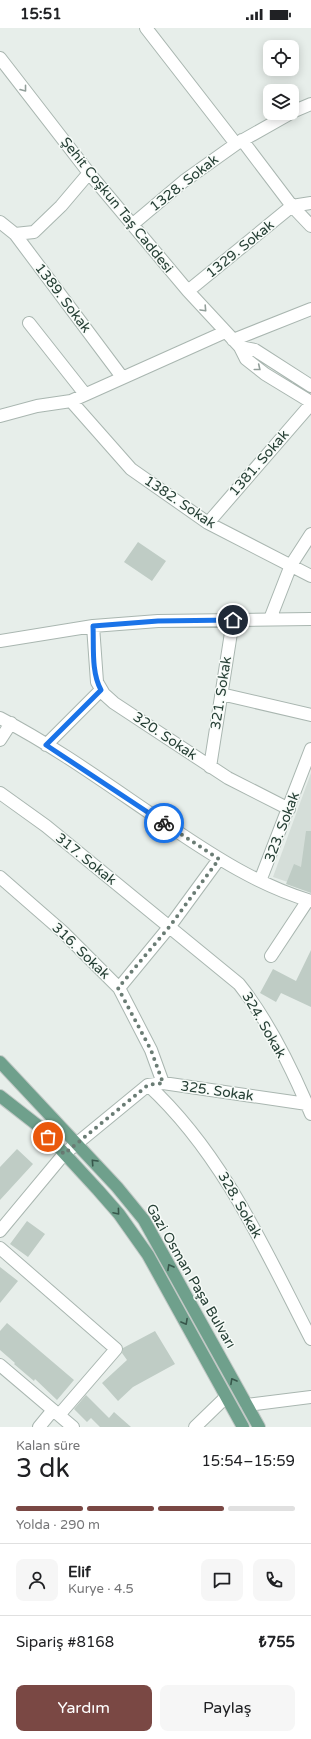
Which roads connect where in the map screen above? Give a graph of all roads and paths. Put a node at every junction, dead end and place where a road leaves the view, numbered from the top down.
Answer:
1 (146, 28) edge
2 (2, 65) edge
3 (311, 104) edge
4 (299, 110) edge
5 (279, 120) edge
6 (239, 142) junction
7 (90, 174) junction
8 (311, 203) edge
9 (292, 206) junction
10 (0, 222) edge
11 (133, 224) junction
12 (311, 226) edge
13 (15, 234) junction
14 (188, 292) junction
15 (311, 309) edge
16 (29, 323) dead end
17 (232, 339) junction
18 (122, 377) junction
19 (311, 386) edge
20 (85, 394) junction
21 (71, 401) junction
22 (311, 403) edge
23 (0, 416) edge
24 (208, 523) junction
25 (311, 534) edge
26 (291, 566) junction
27 (311, 576) edge
28 (270, 619) junction
29 (311, 619) edge
30 (233, 620) junction
31 (93, 626) junction
32 (0, 641) edge
33 (101, 690) junction
34 (221, 694) junction
35 (311, 714) edge
36 (5, 721) edge
37 (0, 740) edge
38 (46, 745) junction
39 (311, 750) edge
40 (210, 767) junction
41 (0, 793) edge
42 (289, 809) junction
43 (219, 859) junction
44 (0, 877) edge
45 (260, 881) junction
46 (310, 901) edge
47 (170, 926) junction
48 (271, 956) dead end
49 (118, 988) junction
50 (0, 1062) edge
51 (163, 1083) junction
52 (148, 1085) junction
53 (0, 1096) edge
54 (309, 1109) edge
55 (76, 1143) junction
56 (64, 1154) junction
57 (0, 1231) edge
58 (0, 1248) edge
59 (311, 1339) edge
60 (0, 1365) edge
61 (226, 1397) junction
62 (311, 1397) edge
63 (247, 1405) junction
64 (56, 1412) junction
65 (39, 1427) edge
66 (73, 1427) edge
67 (195, 1427) edge
68 (243, 1427) edge
69 (259, 1427) edge

1 - 6 street
2 -> 7 street, Şehit Coşkun Taş Caddesi
3 - 4 street, 1328. Sokak
5 - 6 street, 1328. Sokak
6 - 9 street
6 - 11 street, 1328. Sokak
7 - 11 street, Şehit Coşkun Taş Caddesi
7 - 13 street
8 - 9 street
9 - 12 street
9 - 14 street, 1329. Sokak
10 - 13 street, 1389. Sokak
11 - 14 street, Şehit Coşkun Taş Caddesi
13 - 18 street, 1389. Sokak
14 -> 17 street, Şehit Coşkun Taş Caddesi
15 - 17 street
16 - 20 street
17 - 18 street
17 - 19 street
17 -> 22 street, Şehit Coşkun Taş Caddesi
18 - 20 street
20 - 21 street
21 - 23 street
21 - 24 street, 1382. Sokak
22 - 24 street, 1381. Sokak
24 - 26 street, 1382. Sokak
25 - 26 street
26 - 27 street, 1382. Sokak
26 - 28 street
28 - 29 street
28 - 30 street
30 - 31 street
30 - 34 street, 321. Sokak
31 - 32 street
31 - 33 street, 320. Sokak
33 - 38 street
33 - 40 street, 320. Sokak
34 - 35 street
34 - 40 street, 321. Sokak
36 - 37 street
36 - 38 street
38 - 43 street
39 - 42 street, 323. Sokak
40 - 42 street, 320. Sokak
41 - 47 street, 317. Sokak
42 - 45 street, 323. Sokak
43 - 45 street
43 - 47 street
44 - 49 street, 316. Sokak
45 - 46 street
46 - 48 street
47 - 49 street
47 - 54 street, 324. Sokak
49 - 51 street, 316. Sokak
50 - 55 main road, Gazi Osman Paşa Bulvarı
51 - 52 street, 325. Sokak
51 - 54 street, 325. Sokak
52 - 55 street
52 - 59 street, 328. Sokak
53 - 56 main road, Gazi Osman Paşa Bulvarı
55 - 56 street
63 -> 55 main road, Gazi Osman Paşa Bulvarı
56 - 57 street
56 -> 61 main road, Gazi Osman Paşa Bulvarı
58 - 64 street
60 - 64 street
61 - 67 street
61 - 68 main road, Gazi Osman Paşa Bulvarı
62 - 63 street
63 - 69 main road, Gazi Osman Paşa Bulvarı
64 - 65 street
64 - 66 street

